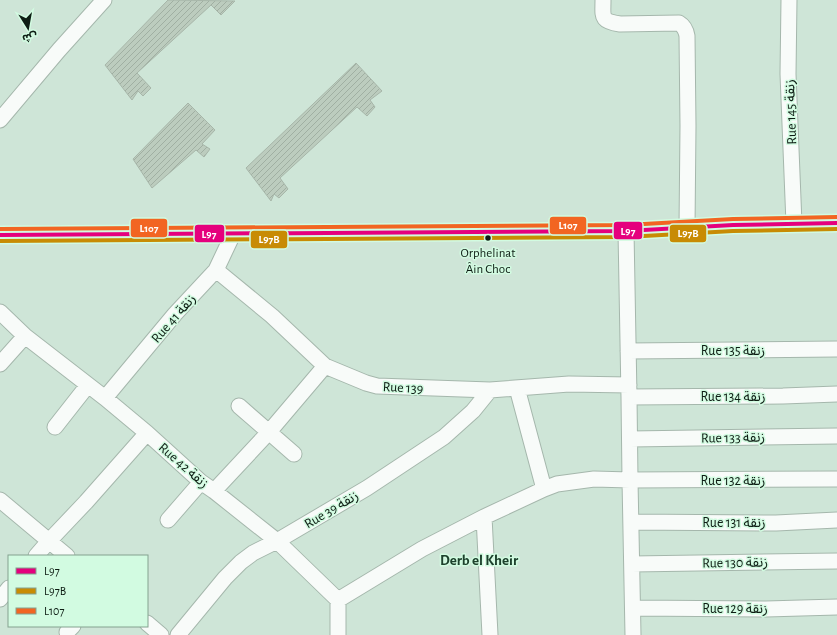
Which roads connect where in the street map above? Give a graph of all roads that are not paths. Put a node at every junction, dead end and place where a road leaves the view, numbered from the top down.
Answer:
1 (104, 0) edge
2 (603, 0) edge
3 (789, 0) edge
4 (0, 120) edge
5 (794, 224) junction
6 (837, 224) edge
7 (687, 227) junction
8 (626, 231) junction
9 (233, 234) junction
10 (0, 235) edge
11 (216, 270) junction
12 (0, 312) edge
13 (25, 336) junction
14 (837, 349) edge
15 (628, 351) junction
16 (0, 364) edge
17 (325, 366) junction
18 (88, 385) junction
19 (517, 388) junction
20 (490, 390) junction
21 (629, 391) junction
22 (837, 394) edge
23 (105, 398) junction
24 (239, 406) dead end
25 (55, 427) dead end
26 (270, 432) junction
27 (146, 433) junction
28 (837, 436) edge
29 (630, 439) junction
30 (294, 454) dead end
31 (630, 480) junction
32 (837, 480) edge
33 (201, 482) junction
34 (544, 489) junction
35 (214, 491) junction
36 (0, 500) edge
37 (484, 517) junction
38 (168, 520) dead end
39 (837, 520) edge
40 (631, 522) junction
41 (49, 541) junction
42 (277, 541) junction
43 (37, 555) edge
44 (65, 555) edge
45 (837, 561) edge
46 (632, 564) junction
47 (8, 589) edge
48 (0, 599) edge
49 (338, 600) junction
50 (633, 608) junction
51 (837, 608) edge
52 (148, 624) edge
53 (161, 635) edge
54 (178, 635) edge
55 (338, 635) edge
56 (490, 635) edge
57 (633, 635) edge

1 - 4 street
2 - 7 street
3 - 5 street, Rue 145 زنقة
5 - 6 street
5 - 7 street
7 - 8 street
8 - 9 street
8 - 15 street
9 - 10 street
9 - 11 street, Rue 41 زنقة
11 - 17 street, Rue 139
11 - 23 street, Rue 41 زنقة
12 - 13 street, Rue 42 زنقة
13 - 16 street
13 - 18 street, Rue 42 زنقة
14 - 15 street, Rue 135 زنقة
15 - 21 street
17 - 20 street, Rue 139
17 - 26 street
18 - 23 street, Rue 42 زنقة
18 - 25 street
19 - 20 street, Rue 139
19 - 21 street, Rue 139
19 - 34 street
20 - 42 street, Rue 39 زنقة
21 - 22 street, Rue 134 زنقة
21 - 29 street
23 - 27 street, Rue 42 زنقة
24 - 26 street
26 - 30 street
26 - 35 street
27 - 33 street, Rue 42 زنقة
27 - 41 street
28 - 29 street, Rue 133 زنقة
29 - 31 street
31 - 32 street, Rue 132 زنقة
31 - 34 street, Rue 132 زنقة
31 - 40 street
33 - 35 street, Rue 42 زنقة
33 - 38 street
34 - 37 street, Rue 132 زنقة
35 - 42 street, Rue 42 زنقة
36 - 41 street
37 - 49 street, Rue 132 زنقة
37 - 56 street
39 - 40 street, Rue 131 زنقة
40 - 46 street
41 - 43 street
41 - 44 street
42 - 49 street, Rue 42 زنقة
42 - 54 street, Rue 39 زنقة
45 - 46 street, Rue 130 زنقة
46 - 50 street
47 - 48 street
49 - 55 street
50 - 51 street, Rue 129 زنقة
50 - 57 street
52 - 53 street

